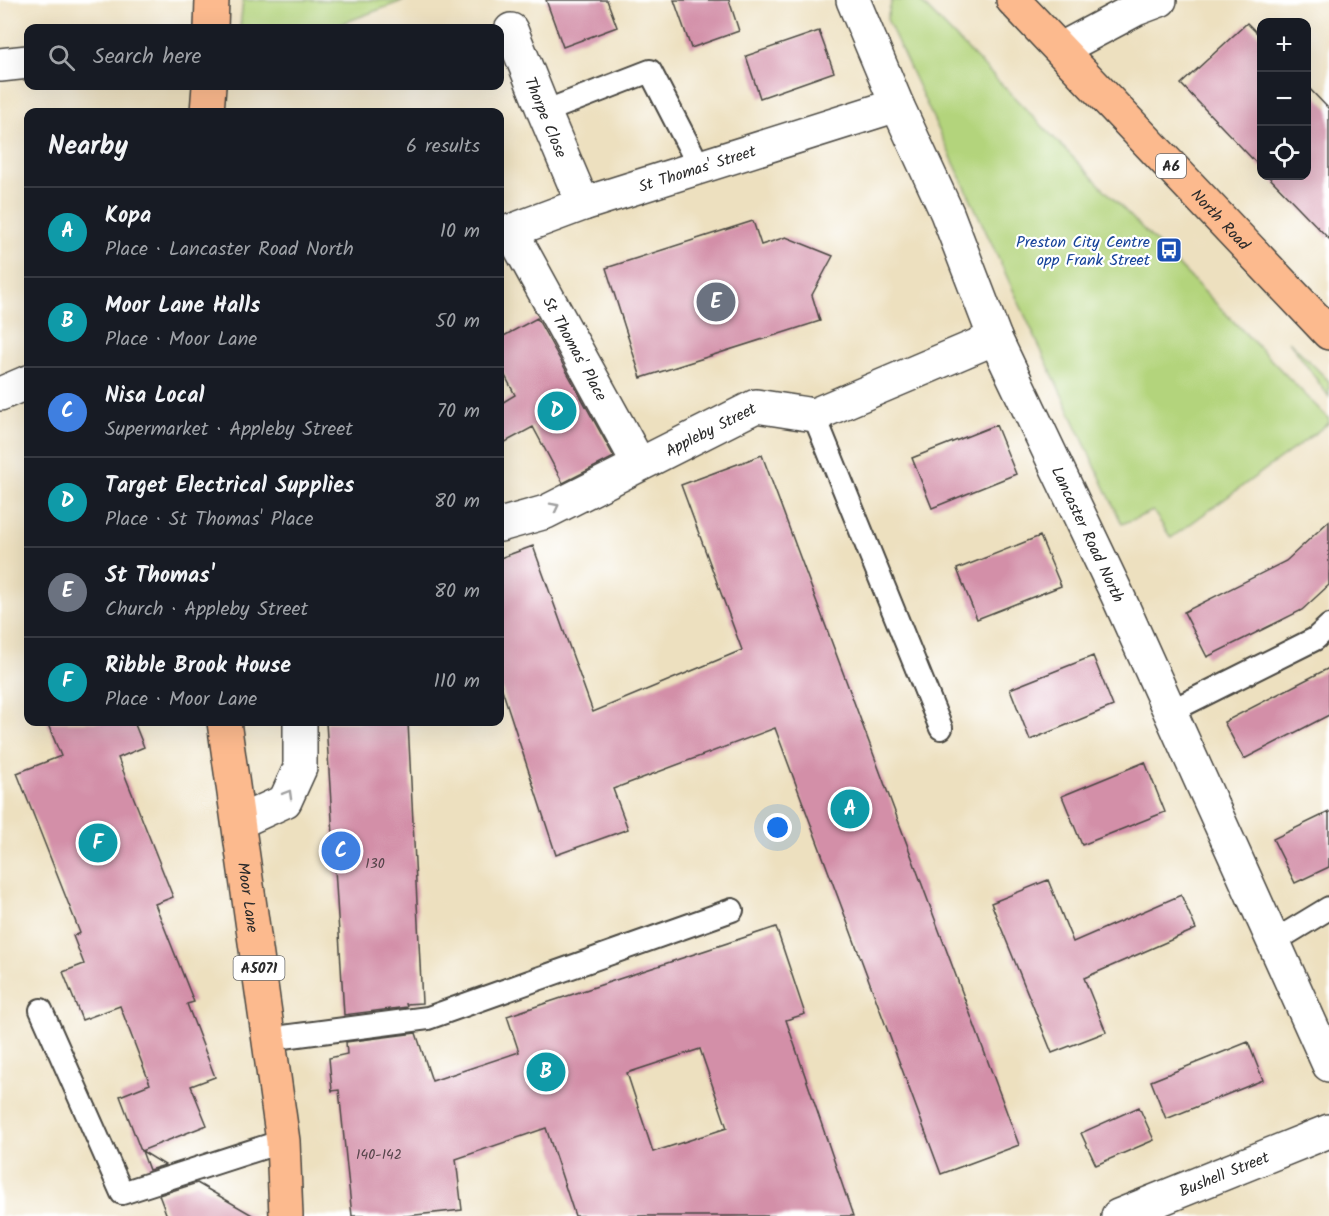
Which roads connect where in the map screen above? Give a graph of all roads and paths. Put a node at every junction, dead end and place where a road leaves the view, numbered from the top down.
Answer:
1 (212, 0) edge
2 (853, 0) edge
3 (1012, 0) edge
4 (1160, 0) edge
5 (211, 24) edge
6 (511, 30) dead end
7 (1061, 49) junction
8 (24, 63) edge
9 (0, 65) edge
10 (209, 90) edge
11 (897, 105) junction
12 (207, 108) edge
13 (544, 112) junction
14 (699, 166) junction
15 (583, 204) junction
16 (505, 233) edge
17 (1329, 333) edge
18 (994, 338) junction
19 (24, 384) edge
20 (0, 394) edge
21 (814, 416) junction
22 (639, 464) junction
23 (504, 524) edge
24 (1329, 626) edge
25 (1169, 712) junction
26 (225, 726) edge
27 (300, 726) edge
28 (941, 728) dead end
29 (239, 822) junction
30 (1329, 908) edge
31 (732, 910) dead end
32 (1273, 942) junction
33 (41, 1010) dead end
34 (268, 1040) junction
35 (1329, 1065) edge
36 (1329, 1131) edge
37 (283, 1141) junction
38 (286, 1216) edge
39 (1118, 1216) edge

1 - 5 main road
2 - 11 street, Lancaster Road North
3 - 7 main road, North Road / A6
4 - 7 street
6 - 13 street, Thorpe Close
7 - 17 main road, North Road / A6
8 - 9 street
10 - 12 main road
11 - 14 street, St Thomas' Street
11 - 18 street, Lancaster Road North
13 - 14 lane
13 - 15 street, Thorpe Close
14 - 15 street, St Thomas' Street
15 - 16 street, St Thomas' Street
16 - 22 street, St Thomas' Place
18 - 21 street
18 - 25 street, Lancaster Road North
19 - 20 street
21 - 22 street, Appleby Street
21 - 28 lane
23 -> 22 street, Appleby Street
24 - 25 lane
25 - 32 street, Lancaster Road North
26 - 29 main road, Moor Lane / A5071
29 -> 27 street
29 - 34 main road, Moor Lane / A5071
30 - 32 lane
31 - 34 lane
32 - 35 street, Lancaster Road North
33 - 37 lane
34 - 37 main road, Moor Lane / A5071
36 - 39 street, Bushell Street
37 - 38 main road, Moor Lane / A5071

